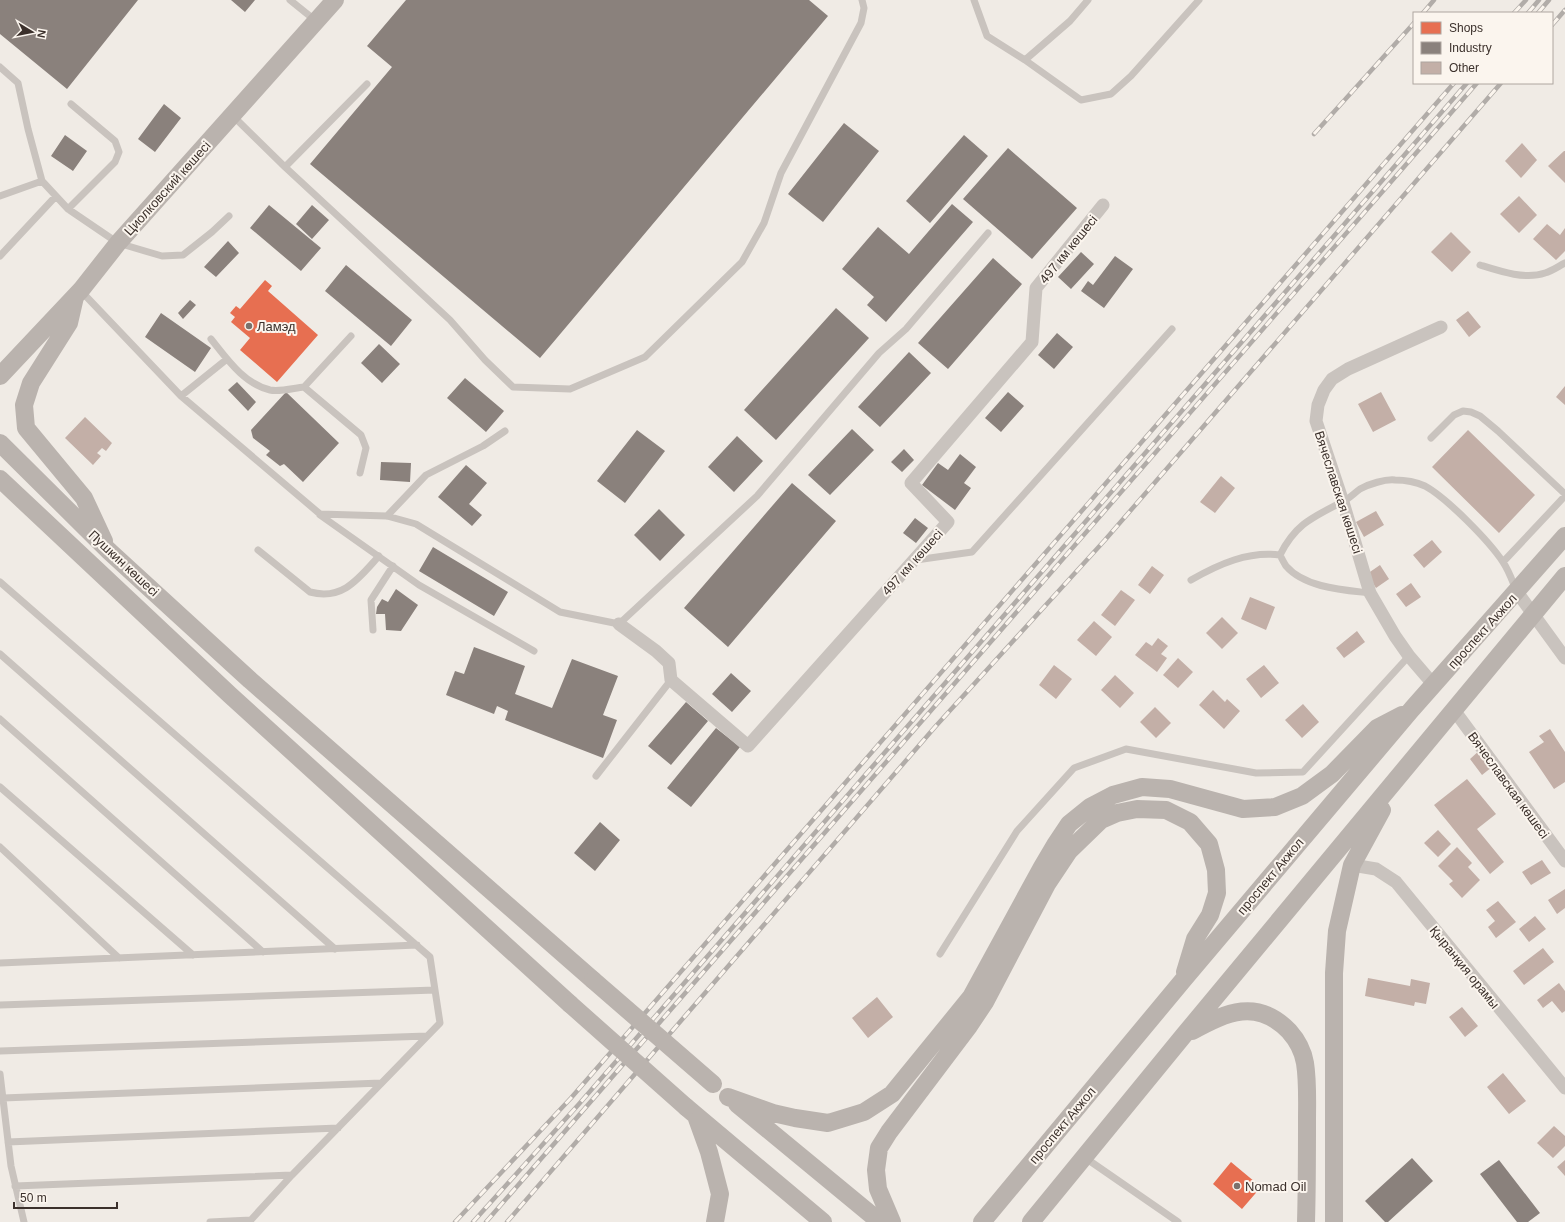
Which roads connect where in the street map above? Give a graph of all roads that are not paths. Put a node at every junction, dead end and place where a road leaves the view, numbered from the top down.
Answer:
1 (290, 0) edge
2 (335, 0) edge
3 (862, 0) edge
4 (974, 0) edge
5 (1088, 0) edge
6 (1199, 0) edge
7 (316, 22) junction
8 (1025, 60) junction
9 (0, 67) edge
10 (367, 84) dead end
11 (71, 104) dead end
12 (232, 115) junction
13 (285, 167) junction
14 (42, 181) junction
15 (0, 196) edge
16 (56, 196) junction
17 (1103, 205) dead end
18 (68, 209) junction
19 (228, 216) dead end
20 (988, 233) dead end
21 (118, 243) junction
22 (0, 256) edge
23 (1565, 263) edge
24 (1480, 265) dead end
25 (78, 293) junction
26 (1441, 327) dead end
27 (1172, 329) dead end
28 (351, 336) dead end
29 (211, 339) dead end
30 (227, 359) junction
31 (0, 376) edge
32 (304, 387) junction
33 (181, 396) junction
34 (505, 431) dead end
35 (1431, 438) dead end
36 (0, 443) edge
37 (360, 473) dead end
38 (0, 479) edge
39 (1565, 495) edge
40 (1343, 502) junction
41 (320, 514) junction
42 (387, 516) junction
43 (1565, 536) edge
44 (258, 550) dead end
45 (109, 551) junction
46 (1280, 555) junction
47 (379, 556) junction
48 (914, 560) junction
49 (1503, 562) junction
50 (393, 566) junction
51 (1565, 576) edge
52 (1191, 580) dead end
53 (0, 582) edge
54 (1370, 592) junction
55 (1517, 592) junction
56 (1533, 614) junction
57 (619, 624) junction
58 (373, 630) dead end
59 (534, 651) dead end
60 (0, 654) edge
61 (1409, 656) junction
62 (1565, 658) edge
63 (671, 680) junction
64 (1434, 684) junction
65 (1412, 710) junction
66 (1454, 710) junction
67 (0, 719) edge
68 (1402, 773) junction
69 (596, 776) dead end
70 (0, 787) edge
71 (0, 847) edge
72 (1565, 860) edge
73 (1352, 865) junction
74 (417, 945) junction
75 (335, 949) junction
76 (263, 952) junction
77 (940, 954) dead end
78 (193, 955) junction
79 (119, 958) junction
80 (0, 963) edge
81 (1184, 979) junction
82 (435, 990) junction
83 (0, 1005) edge
84 (1184, 1035) junction
85 (428, 1036) junction
86 (0, 1051) edge
87 (0, 1074) edge
88 (381, 1083) junction
89 (1565, 1088) edge
90 (728, 1097) junction
91 (3, 1098) junction
92 (691, 1111) junction
93 (338, 1128) junction
94 (8, 1142) junction
95 (1084, 1157) junction
96 (292, 1175) junction
97 (15, 1186) junction
98 (250, 1221) edge
99 (24, 1222) edge
100 (210, 1222) edge
101 (715, 1222) edge
102 (823, 1222) edge
103 (880, 1222) edge
104 (892, 1222) edge
105 (982, 1222) edge
106 (1032, 1222) edge
107 (1178, 1222) edge
108 (1306, 1222) edge
109 (1334, 1222) edge

1 - 7 lane
2 - 7 main road, Циолковский көшесі
3 - 13 lane
4 - 8 lane
5 - 8 lane
6 - 8 lane
7 - 12 main road, Циолковский көшесі
9 - 14 lane
10 - 13 lane
11 - 18 lane
12 - 13 lane
12 - 21 main road, Циолковский көшесі
14 - 15 lane
14 - 16 lane
16 - 18 lane
16 - 22 lane
17 - 48 street, 497 км көшесі
18 - 21 lane
19 - 21 lane
20 - 57 lane
21 - 25 main road, Циолковский көшесі
23 - 24 lane
25 - 31 main road, Циолковский көшесі
25 - 33 lane
25 - 45 main road
26 - 40 street, Вячеславская көшесі
27 - 48 lane
28 - 32 lane
29 - 30 lane
30 - 32 lane
30 - 33 lane
32 - 37 lane
33 - 41 lane
34 - 42 lane
35 - 39 lane
36 - 45 main road, Пушкин көшесі
38 - 92 main road, Пушкин көшесі, bridge
39 - 49 lane
40 - 46 lane
40 - 49 lane
40 - 54 street, Вячеславская көшесі
41 - 42 lane
41 - 47 lane
42 - 57 lane
43 - 55 main road, проспект Акжол
44 - 47 lane
45 - 90 main road, Пушкин көшесі, bridge
46 - 52 lane
46 - 54 lane
47 - 50 lane
48 - 63 street, 497 км көшесі
49 - 55 lane
50 - 58 lane
50 - 59 lane
51 - 56 main road, проспект Акжол
53 - 74 lane
54 - 61 street, Вячеславская көшесі
55 - 56 street
55 - 64 main road, проспект Акжол
56 - 62 street
56 - 66 main road, проспект Акжол
57 - 63 street
60 - 75 lane
61 - 64 street, Вячеславская көшесі
61 - 77 lane
63 - 69 lane
64 - 65 main road, проспект Акжол
65 - 81 main road, проспект Акжол
65 - 90 main road
66 - 68 main road, проспект Акжол
66 - 72 street, Вячеславская көшесі
67 - 76 lane
68 - 73 main road
68 - 84 main road, проспект Акжол
70 - 78 lane
71 - 79 lane
73 - 89 street, Қыранқия орамы
73 - 109 main road
74 - 75 lane
74 - 82 lane
75 - 76 lane
76 - 78 lane
78 - 79 lane
79 - 80 lane
81 - 104 main road
81 - 105 main road, проспект Акжол
82 - 83 lane
82 - 85 lane
84 - 95 main road, проспект Акжол
84 - 108 main road
85 - 86 lane
85 - 88 lane
87 - 91 lane
88 - 91 lane
88 - 93 lane
90 - 103 main road, Пушкин көшесі
91 - 94 lane
92 - 101 main road
92 - 102 main road, Пушкин көшесі
93 - 94 lane
93 - 96 lane
94 - 97 lane
95 - 106 main road, проспект Акжол
95 - 107 lane
96 - 97 lane
96 - 98 lane
97 - 99 lane
98 - 100 lane

